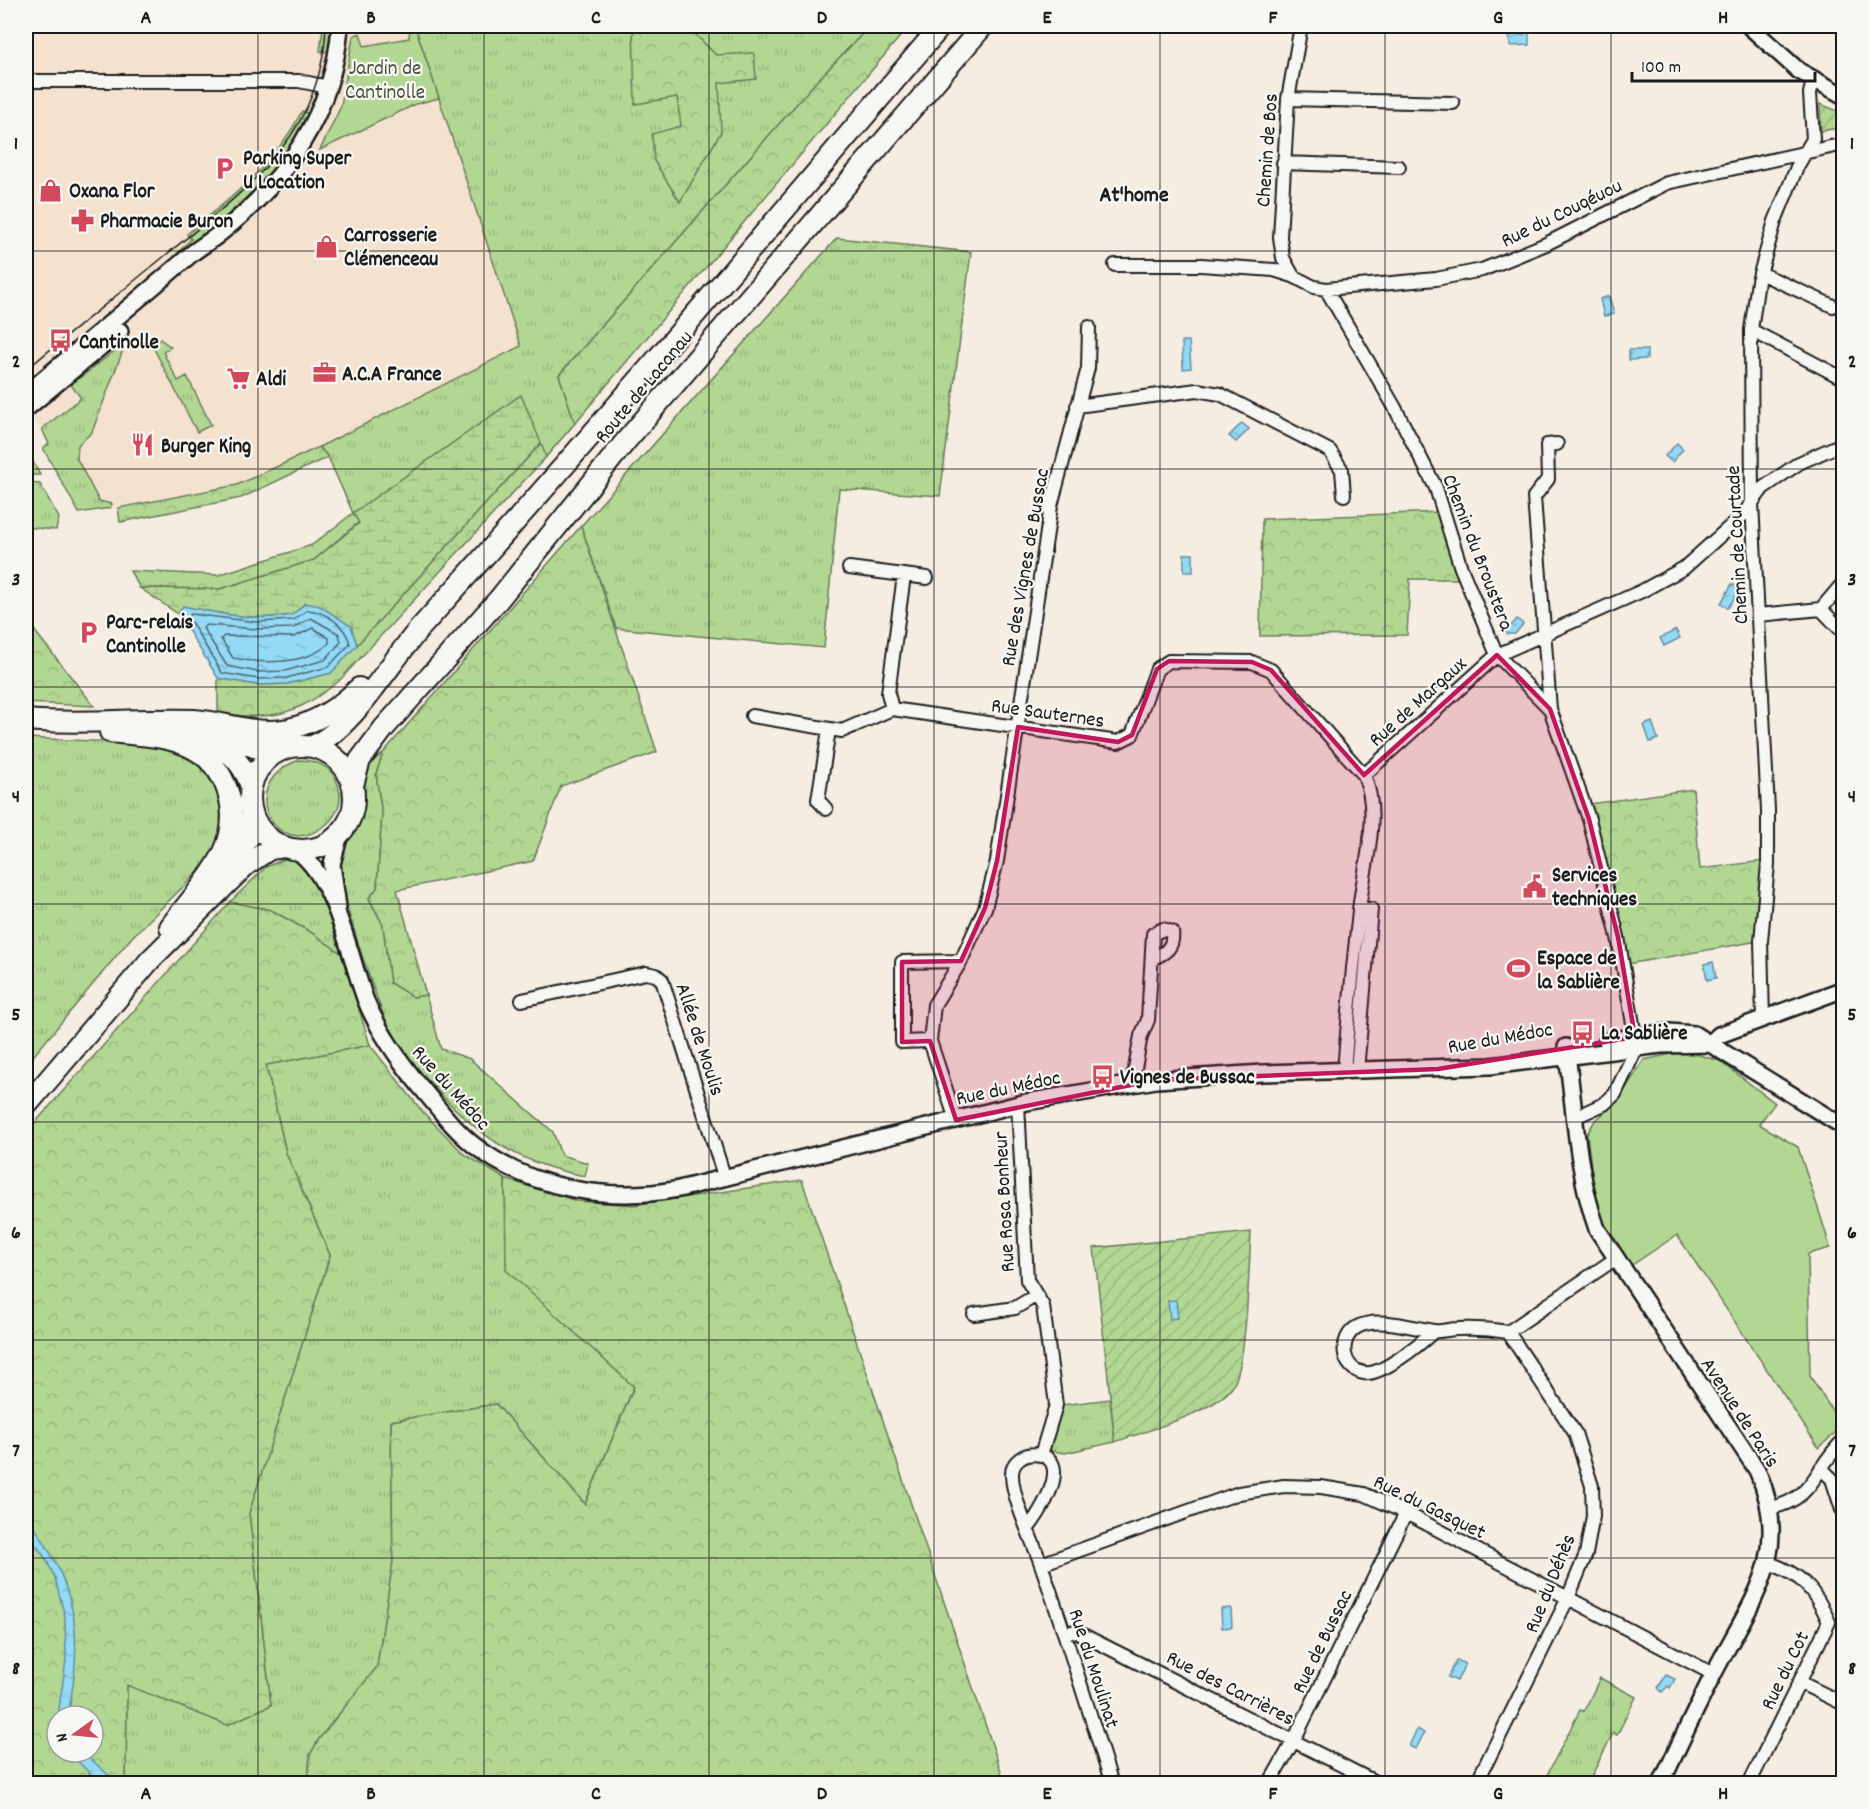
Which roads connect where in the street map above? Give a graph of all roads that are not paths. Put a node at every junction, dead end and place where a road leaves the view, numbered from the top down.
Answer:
1 (340, 26) edge
2 (941, 26) edge
3 (983, 26) edge
4 (1301, 26) edge
5 (1749, 26) edge
6 (26, 81) edge
7 (1813, 81) junction
8 (328, 87) junction
9 (1844, 96) edge
10 (1288, 99) junction
11 (1453, 103) dead end
12 (1844, 144) edge
13 (1809, 151) junction
14 (1283, 163) junction
15 (1399, 167) dead end
16 (218, 235) junction
17 (1115, 265) dead end
18 (1760, 273) junction
19 (1293, 276) junction
20 (1326, 289) junction
21 (1833, 306) dead end
22 (1089, 327) dead end
23 (1751, 330) junction
24 (1844, 379) edge
25 (26, 394) edge
26 (1077, 406) junction
27 (26, 409) edge
28 (1844, 443) edge
29 (1557, 444) dead end
30 (1344, 495) dead end
31 (1752, 503) junction
32 (849, 568) dead end
33 (904, 576) junction
34 (927, 578) dead end
35 (1844, 582) edge
36 (1821, 609) junction
37 (1759, 615) junction
38 (1545, 633) junction
39 (1844, 633) edge
40 (400, 650) junction
41 (1497, 655) junction
42 (892, 709) junction
43 (1550, 709) junction
44 (752, 716) dead end
45 (26, 720) edge
46 (166, 720) junction
47 (1018, 727) junction
48 (26, 730) edge
49 (829, 730) junction
50 (110, 732) junction
51 (312, 746) junction
52 (280, 750) junction
53 (1364, 775) junction
54 (353, 785) junction
55 (251, 787) junction
56 (826, 809) dead end
57 (252, 813) junction
58 (340, 834) junction
59 (290, 849) junction
60 (339, 916) junction
61 (170, 927) junction
62 (1153, 958) dead end
63 (151, 959) junction
64 (961, 961) junction
65 (1844, 989) edge
66 (522, 1000) dead end
67 (1763, 1019) junction
68 (930, 1041) junction
69 (1636, 1042) junction
70 (1709, 1044) junction
71 (1567, 1056) junction
72 (1351, 1072) junction
73 (1132, 1084) junction
74 (1018, 1104) junction
75 (26, 1106) edge
76 (1573, 1118) junction
77 (956, 1120) junction
78 (1844, 1127) edge
79 (725, 1179) junction
80 (1615, 1259) junction
81 (1035, 1296) junction
82 (974, 1314) dead end
83 (1434, 1331) junction
84 (1508, 1332) junction
85 (1844, 1440) edge
86 (1041, 1455) junction
87 (1821, 1468) junction
88 (1770, 1508) junction
89 (1406, 1513) junction
90 (1844, 1516) edge
91 (1028, 1528) junction
92 (1768, 1563) junction
93 (1041, 1564) junction
94 (1568, 1598) junction
95 (1065, 1634) junction
96 (1713, 1674) junction
97 (1801, 1683) junction
98 (1844, 1704) edge
99 (1294, 1740) junction
100 (1112, 1784) edge
101 (1269, 1784) edge
102 (1379, 1784) edge
103 (1476, 1784) edge
104 (1661, 1784) edge
105 (1749, 1784) edge

1 - 8 street
2 - 40 main road, Route de Lacanau
3 - 54 main road, Route de Lacanau
4 - 10 street, Chemin de Bos
5 - 7 street
6 - 8 street
7 - 9 street
7 - 13 street, Chemin de Courtade
8 - 16 street
10 - 11 street
10 - 14 street, Chemin de Bos
12 - 13 street, Rue du Couqéuou
13 - 18 street, Chemin de Courtade
13 - 20 street, Rue du Couqéuou
14 - 15 street
14 - 19 street, Chemin de Bos
16 - 25 street
16 - 27 street
17 - 19 street, Rue du Couqéuou
18 - 21 street
18 - 23 street, Chemin de Courtade
19 - 20 street, Rue du Couqéuou
20 - 41 street, Chemin du Broustera
22 - 26 street, Rue des Vignes de Bussac
23 - 24 street
23 - 31 street, Chemin de Courtade
26 - 30 street
26 - 47 street, Rue des Vignes de Bussac
28 - 31 street, Rue de Margaux
29 - 38 street
31 - 37 street, Chemin de Courtade
31 - 38 street, Rue de Margaux
32 - 33 street
33 - 34 street
33 - 42 street
35 - 36 street
36 - 37 street
36 - 39 street
37 - 67 street, Chemin de Courtade
38 - 41 street, Rue de Margaux
38 - 43 street
40 - 46 main road
40 - 51 main road, Route de Lacanau
41 - 43 street, Chemin du Broustera
41 - 53 street, Rue de Margaux
42 - 47 street, Rue Sauternes
42 - 49 street
43 - 69 street, Chemin du Broustera
44 - 49 street
45 - 46 main road
46 - 52 main road
47 - 53 street, Rue Sauternes
47 - 64 street, Rue des Vignes de Bussac
48 - 50 main road
49 - 56 street
50 - 55 main road
50 - 61 main road
51 - 52 main road
51 - 54 main road
52 - 55 main road
53 - 72 street, Rue Sauternes
54 - 58 main road
55 - 57 main road
57 - 59 main road
57 - 61 main road
58 - 59 main road
58 - 60 street, Rue du Médoc
59 - 60 street, Rue du Médoc
59 - 63 main road
60 - 79 street, Rue du Médoc
61 - 63 main road
62 - 73 street
63 - 75 main road
64 - 68 street, Rue des Vignes de Bussac
64 - 68 street
65 - 67 street
66 - 79 street, Allée de Moulis
67 - 70 street
68 - 77 street, Rue des Vignes de Bussac
69 - 70 street, Rue du Médoc
69 - 71 street, Rue du Médoc
69 - 76 street
70 - 78 street, Rue du Médoc
71 - 72 street, Rue du Médoc
71 - 76 street, Avenue de Paris
72 - 73 street, Rue du Médoc
73 - 74 street, Rue du Médoc
74 - 77 street, Rue du Médoc
74 - 81 street, Rue Rosa Bonheur
76 - 80 street, Avenue de Paris
77 - 79 street, Rue du Médoc
80 - 84 street
80 - 88 street, Avenue de Paris
81 - 82 street, Rue Rosa Bonheur
81 - 86 street, Rue Rosa Bonheur
83 - 83 street
83 - 84 street
84 - 94 street, Rue du Déhès
85 - 87 street
86 - 91 street
86 - 91 street, Rue du Moulinat
87 - 88 street
87 - 90 street
88 - 92 street, Avenue de Paris
89 - 93 street, Rue du Gasquet
89 - 94 street, Rue du Gasquet
89 - 99 street, Rue de Bussac
91 - 93 street, Rue du Moulinat
92 - 96 street, Avenue de Paris
92 - 97 street, Rue du Cot
93 - 95 street, Rue du Moulinat
94 - 96 street, Rue du Gasquet
94 - 103 street, Rue du Déhès
95 - 99 street, Rue des Carrières
95 - 100 street, Rue du Moulinat
96 - 104 street, Avenue de Paris
97 - 98 street
97 - 105 street, Rue du Cot
99 - 101 street, Rue de Bussac
99 - 102 street, Rue des Carrières

